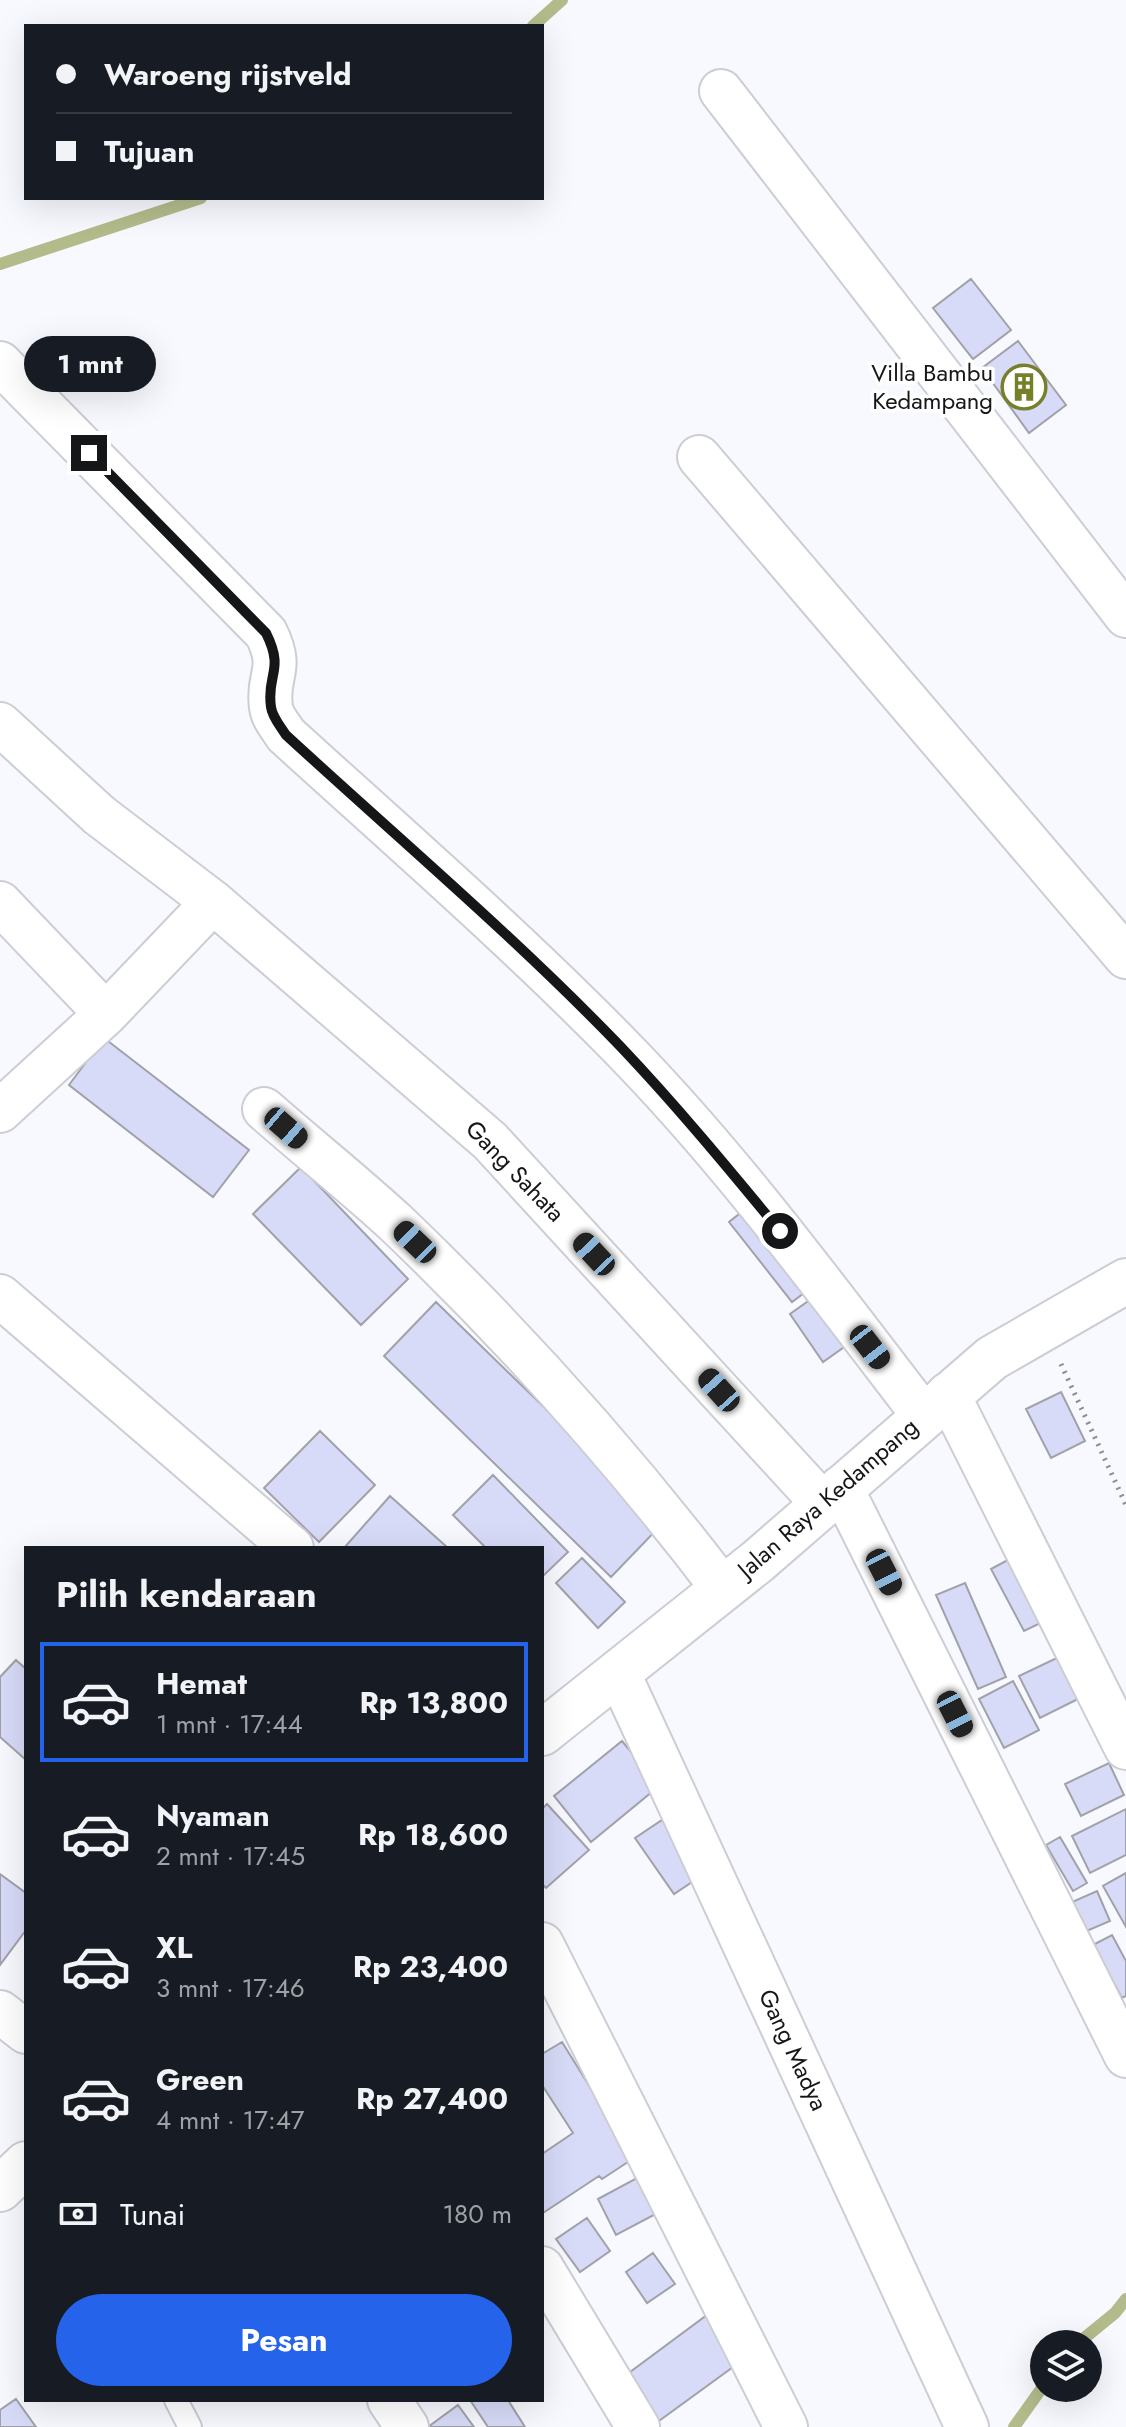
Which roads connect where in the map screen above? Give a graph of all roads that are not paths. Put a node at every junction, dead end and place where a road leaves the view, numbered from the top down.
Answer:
1 (721, 91) dead end
2 (0, 363) edge
3 (699, 457) dead end
4 (1126, 616) edge
5 (0, 724) edge
6 (213, 902) junction
7 (0, 903) edge
8 (1126, 957) edge
9 (106, 1014) junction
10 (264, 1109) dead end
11 (0, 1111) edge
12 (1126, 1281) edge
13 (0, 1296) edge
14 (936, 1405) junction
15 (832, 1495) junction
16 (290, 1546) edge
17 (723, 1589) junction
18 (619, 1674) junction
19 (544, 1731) edge
20 (1126, 1748) edge
21 (544, 1948) edge
22 (0, 2012) edge
23 (24, 2030) edge
24 (1126, 2056) edge
25 (24, 2166) edge
26 (0, 2189) edge
27 (544, 2271) edge
28 (177, 2402) edge
29 (390, 2402) edge
30 (966, 2423) edge
31 (190, 2427) edge
32 (407, 2427) edge
33 (638, 2427) edge
34 (786, 2427) edge

1 - 4 street
2 - 14 street
3 - 8 street
5 - 6 street, Gang Sahata
6 - 9 street
6 - 15 street, Gang Sahata
7 - 9 street
9 - 11 street
10 - 17 street
12 - 14 street, Jalan Raya Kedampang
13 - 16 street
14 - 15 street, Jalan Raya Kedampang
14 - 20 street
15 - 17 street, Jalan Raya Kedampang
15 - 24 street, Gang Sahata
17 - 18 street, Jalan Raya Kedampang
18 - 19 street, Jalan Raya Kedampang
18 - 30 street, Gang Madya
21 - 34 street
22 - 23 street
25 - 26 street
27 - 33 street
28 - 31 lane
29 - 32 street

